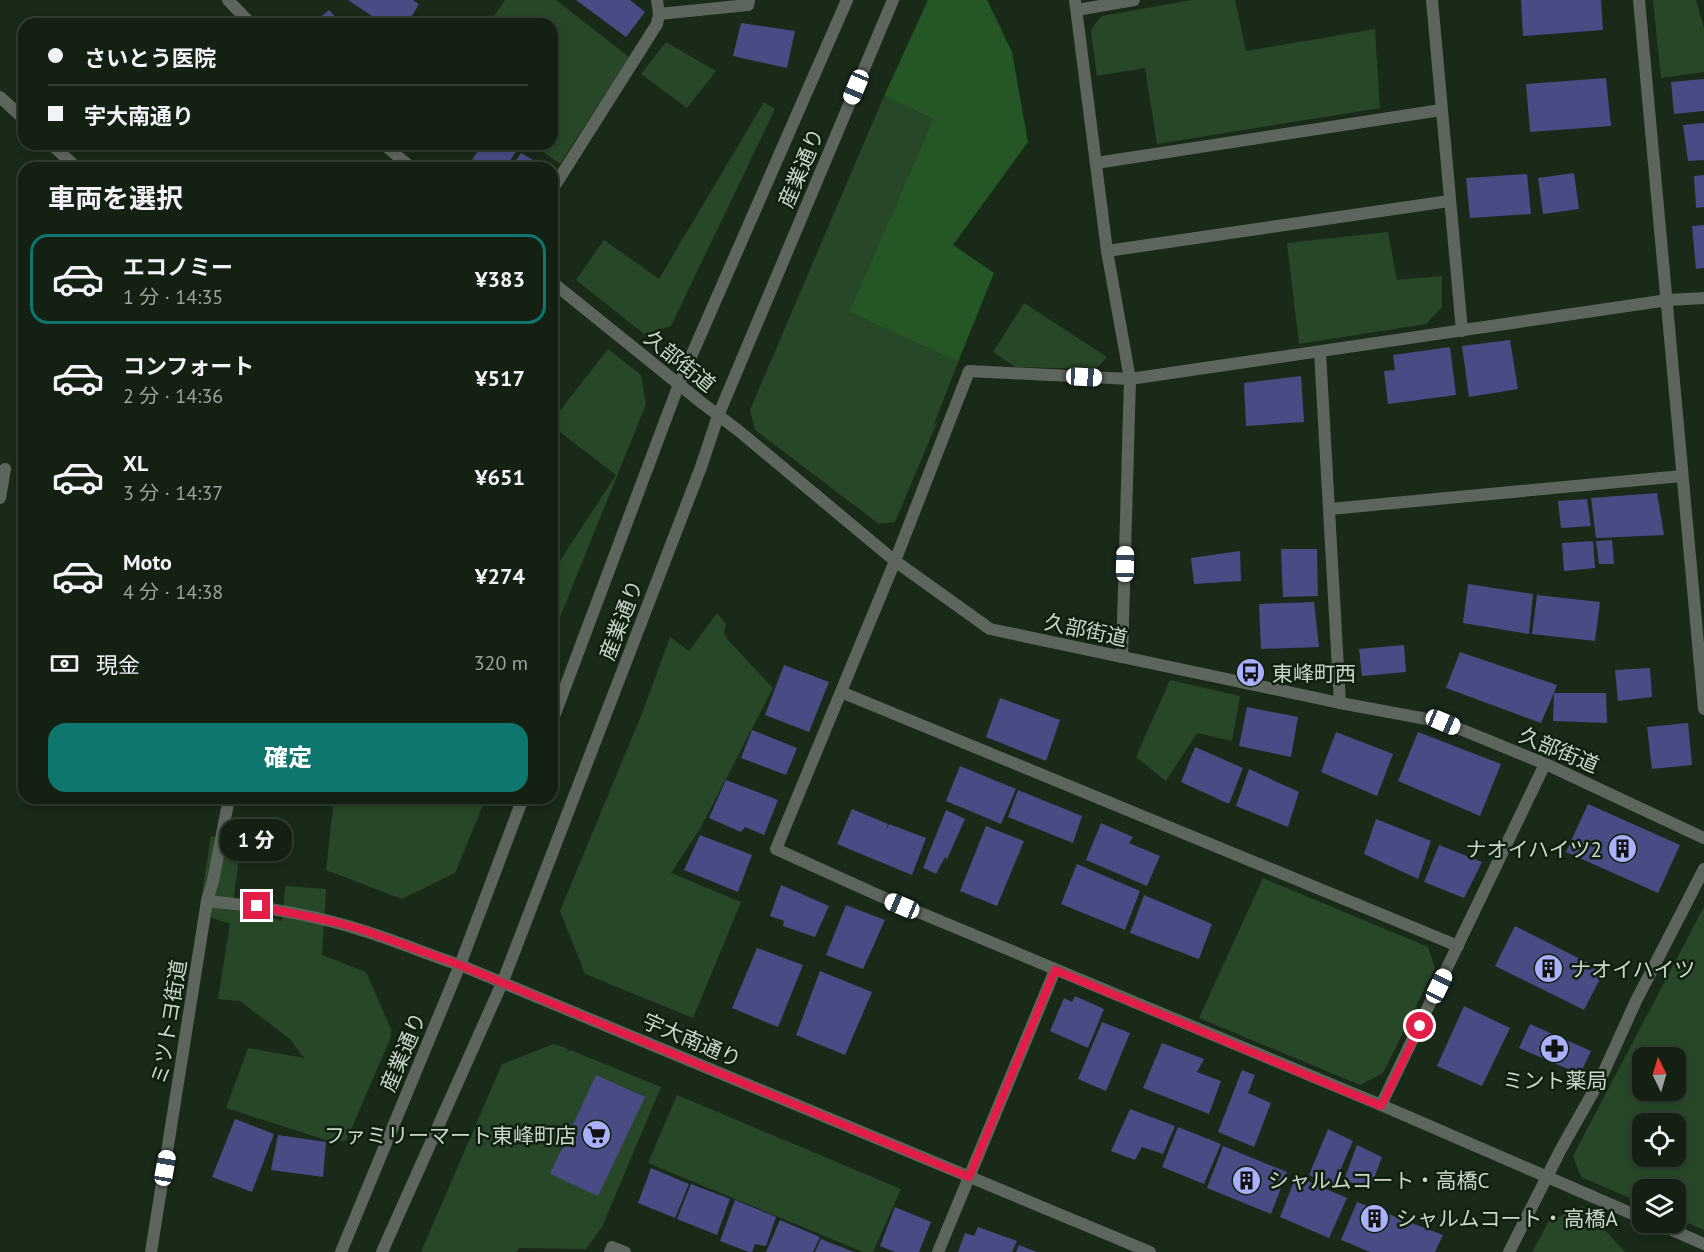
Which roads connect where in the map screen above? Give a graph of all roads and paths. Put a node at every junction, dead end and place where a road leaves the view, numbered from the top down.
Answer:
1 (228, 0) edge
2 (657, 0) edge
3 (749, 0) edge
4 (847, 0) edge
5 (893, 0) edge
6 (1134, 0) edge
7 (1432, 0) edge
8 (1639, 0) edge
9 (1076, 5) edge
10 (659, 14) junction
11 (245, 18) edge
12 (0, 97) edge
13 (1441, 110) junction
14 (18, 114) edge
15 (58, 150) edge
16 (390, 150) edge
17 (71, 162) edge
18 (405, 162) edge
19 (1096, 163) junction
20 (558, 181) edge
21 (1449, 201) junction
22 (1107, 251) junction
23 (558, 287) edge
24 (1704, 298) edge
25 (1668, 300) junction
26 (1462, 331) junction
27 (1320, 352) junction
28 (1130, 379) junction
29 (679, 384) junction
30 (718, 416) junction
31 (5, 469) dead end
32 (1682, 476) junction
33 (0, 498) edge
34 (1330, 509) junction
35 (895, 561) junction
36 (1122, 657) junction
37 (841, 692) junction
38 (1340, 703) junction
39 (558, 706) edge
40 (1704, 709) edge
41 (1545, 764) junction
42 (229, 804) edge
43 (521, 804) edge
44 (1704, 838) edge
45 (1704, 869) edge
46 (207, 901) junction
47 (1458, 946) junction
48 (460, 965) junction
49 (1055, 970) junction
50 (502, 981) junction
51 (1381, 1106) junction
52 (969, 1177) junction
53 (1547, 1177) junction
54 (1632, 1214) edge
55 (1679, 1233) edge
56 (1704, 1244) edge
57 (151, 1252) edge
58 (340, 1252) edge
59 (382, 1252) edge
60 (610, 1252) edge
61 (625, 1252) edge
62 (938, 1252) edge
63 (1150, 1252) edge
64 (1509, 1252) edge

1 - 11 street
2 - 10 street
3 - 10 street
4 - 29 street, 産業通り
5 - 30 street, 産業通り
6 - 9 street
7 - 13 street
8 - 25 street
9 - 19 street
10 - 20 street
12 - 14 street
13 - 19 street
13 - 21 street
15 - 17 street
16 - 18 street
19 - 22 street
21 - 22 street
21 - 26 street
22 - 28 street
23 - 29 street, 久部街道
24 - 25 street
25 - 26 street
25 - 32 street
26 - 27 street
27 - 28 street
27 - 34 street
28 - 35 street
28 - 36 street
29 - 30 street, 久部街道
29 - 39 street, 産業通り
30 - 35 street, 久部街道
30 - 50 street, 産業通り
31 - 33 street
32 - 34 street
32 - 40 street
34 - 38 street
35 - 36 street, 久部街道
35 - 37 street
36 - 38 street, 久部街道
37 - 47 street
37 - 49 street
38 - 41 street, 久部街道
41 - 44 street, 久部街道
41 - 47 street
42 - 46 street, ミツトヨ街道
43 - 48 street, 産業通り
45 - 53 street
46 - 48 street, 宇大南通り
46 - 57 street, ミツトヨ街道
47 - 51 street
48 - 50 street, 宇大南通り
48 - 58 street, 産業通り
49 - 51 street
49 - 52 street
50 - 52 street, 宇大南通り
50 - 59 street, 産業通り
51 - 53 street
52 - 62 street
52 - 63 street, 宇大南通り
53 - 54 street
53 - 64 street
55 - 56 street
60 - 61 street

